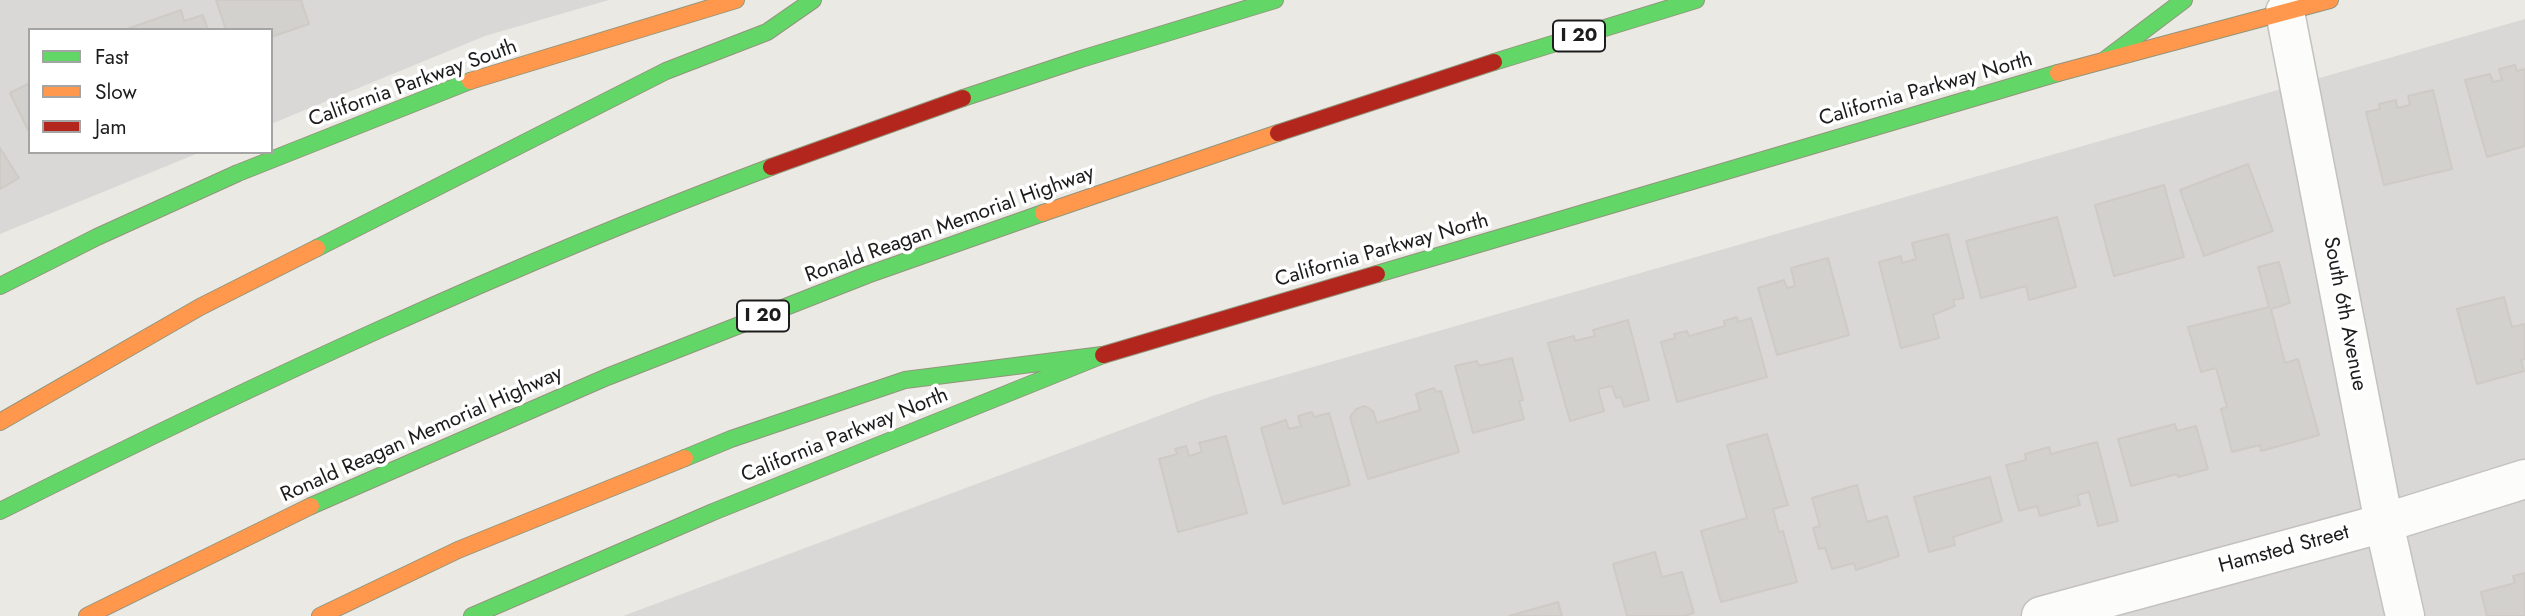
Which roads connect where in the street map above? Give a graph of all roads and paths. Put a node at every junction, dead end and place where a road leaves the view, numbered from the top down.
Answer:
1 (736, 0) edge
2 (813, 0) edge
3 (1275, 0) edge
4 (1696, 0) edge
5 (2184, 0) edge
6 (2330, 0) edge
7 (2286, 12) junction
8 (2106, 59) junction
9 (0, 286) edge
10 (1102, 355) junction
11 (0, 422) edge
12 (2525, 480) edge
13 (0, 511) edge
14 (2384, 523) junction
15 (87, 616) edge
16 (320, 616) edge
17 (472, 616) edge
18 (2041, 616) edge
19 (2405, 616) edge

1 - 9 main road, California Parkway South
2 - 11 main road
3 - 13 main road
4 - 15 main road, Ronald Reagan Memorial Highway / I 20
5 - 8 main road
6 - 7 main road, California Parkway North
7 - 8 main road, California Parkway North
7 - 14 street, South 6th Avenue
8 - 10 main road, California Parkway North
10 - 16 main road
10 - 17 main road, California Parkway North
12 - 14 street, Hamsted Street
14 - 18 street, Hamsted Street
14 - 19 street, South 6th Avenue

